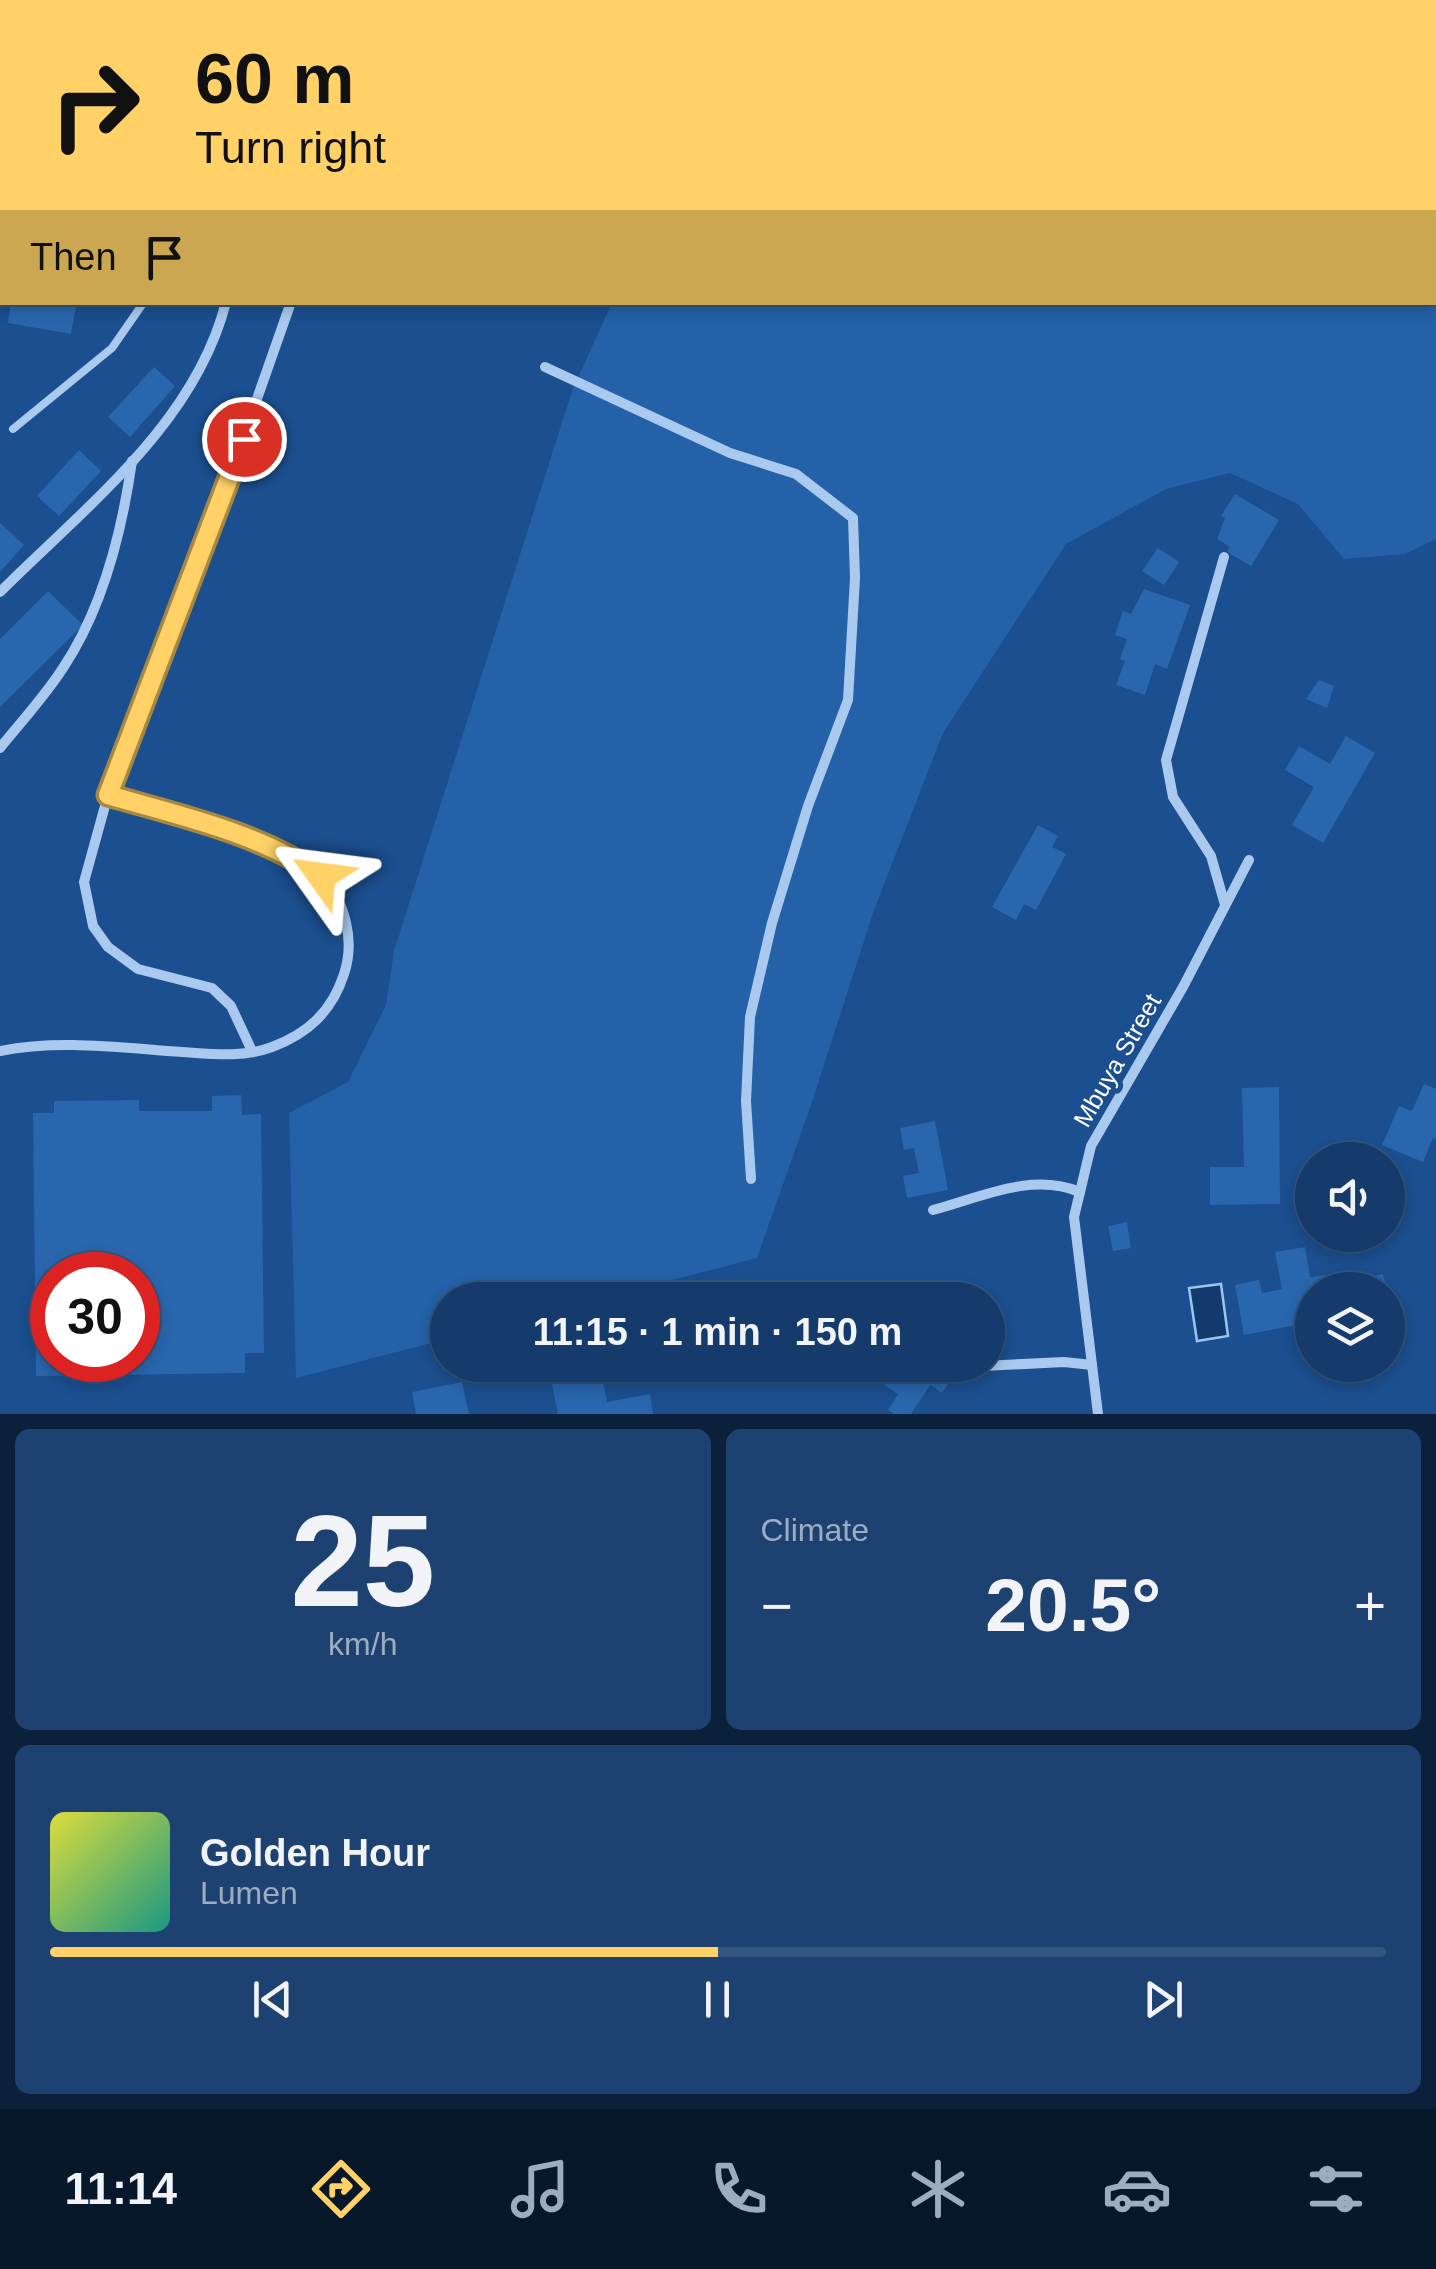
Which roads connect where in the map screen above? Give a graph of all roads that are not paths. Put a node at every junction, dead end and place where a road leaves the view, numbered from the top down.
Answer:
1 (142, 305) edge
2 (225, 305) edge
3 (290, 305) edge
4 (546, 368) dead end
5 (13, 428) dead end
6 (132, 460) junction
7 (1224, 557) dead end
8 (0, 592) edge
9 (0, 748) edge
10 (108, 795) junction
11 (1249, 860) dead end
12 (1225, 906) junction
13 (0, 1051) edge
14 (252, 1051) junction
15 (751, 1180) dead end
16 (1080, 1192) junction
17 (934, 1210) dead end
18 (1005, 1365) edge
19 (1092, 1365) junction
20 (1098, 1414) edge

1 - 5 lane
2 - 6 street
3 - 10 street
4 - 15 street
6 - 8 street
6 - 9 street
7 - 12 street
10 - 14 street
10 - 14 street
11 - 12 street, Mbuya Street
12 - 16 street, Mbuya Street
13 - 14 street
16 - 17 street
16 - 19 street, Mbuya Street
18 - 19 street
19 - 20 street, Mbuya Street

